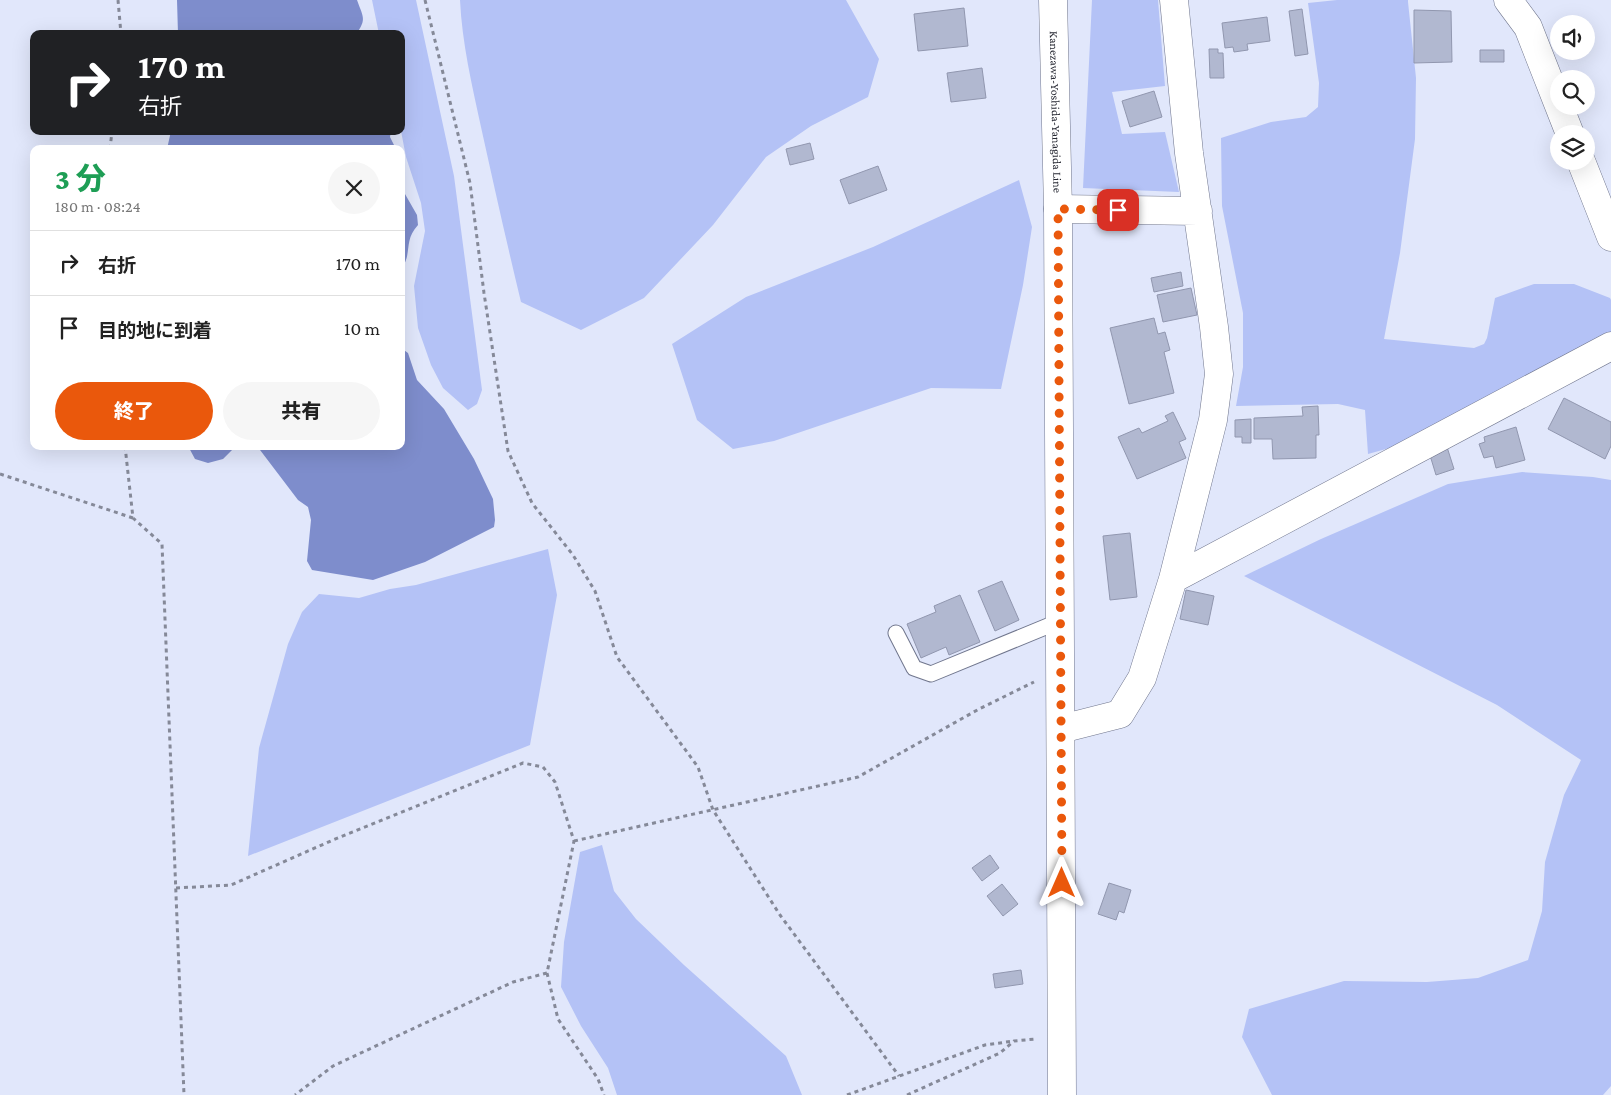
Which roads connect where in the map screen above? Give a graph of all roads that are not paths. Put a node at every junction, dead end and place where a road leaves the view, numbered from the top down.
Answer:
1 (1053, 0) edge
2 (1174, 0) edge
3 (1508, 0) edge
4 (1550, 83) edge
5 (1585, 170) edge
6 (1058, 209) junction
7 (1198, 210) junction
8 (1611, 238) edge
9 (1611, 346) edge
10 (1173, 579) junction
11 (1060, 621) junction
12 (896, 634) dead end
13 (1061, 729) junction
14 (1062, 1095) edge

1 - 6 street, Kanezawa-Yoshida-Yanagida Line
2 - 7 street
3 - 4 street
5 - 8 street
6 - 7 street
6 - 11 street, Kanezawa-Yoshida-Yanagida Line
7 - 10 street
9 - 10 street
10 - 13 street
11 - 12 lane
11 - 13 street, Kanezawa-Yoshida-Yanagida Line
13 - 14 street, Kanezawa-Yoshida-Yanagida Line

